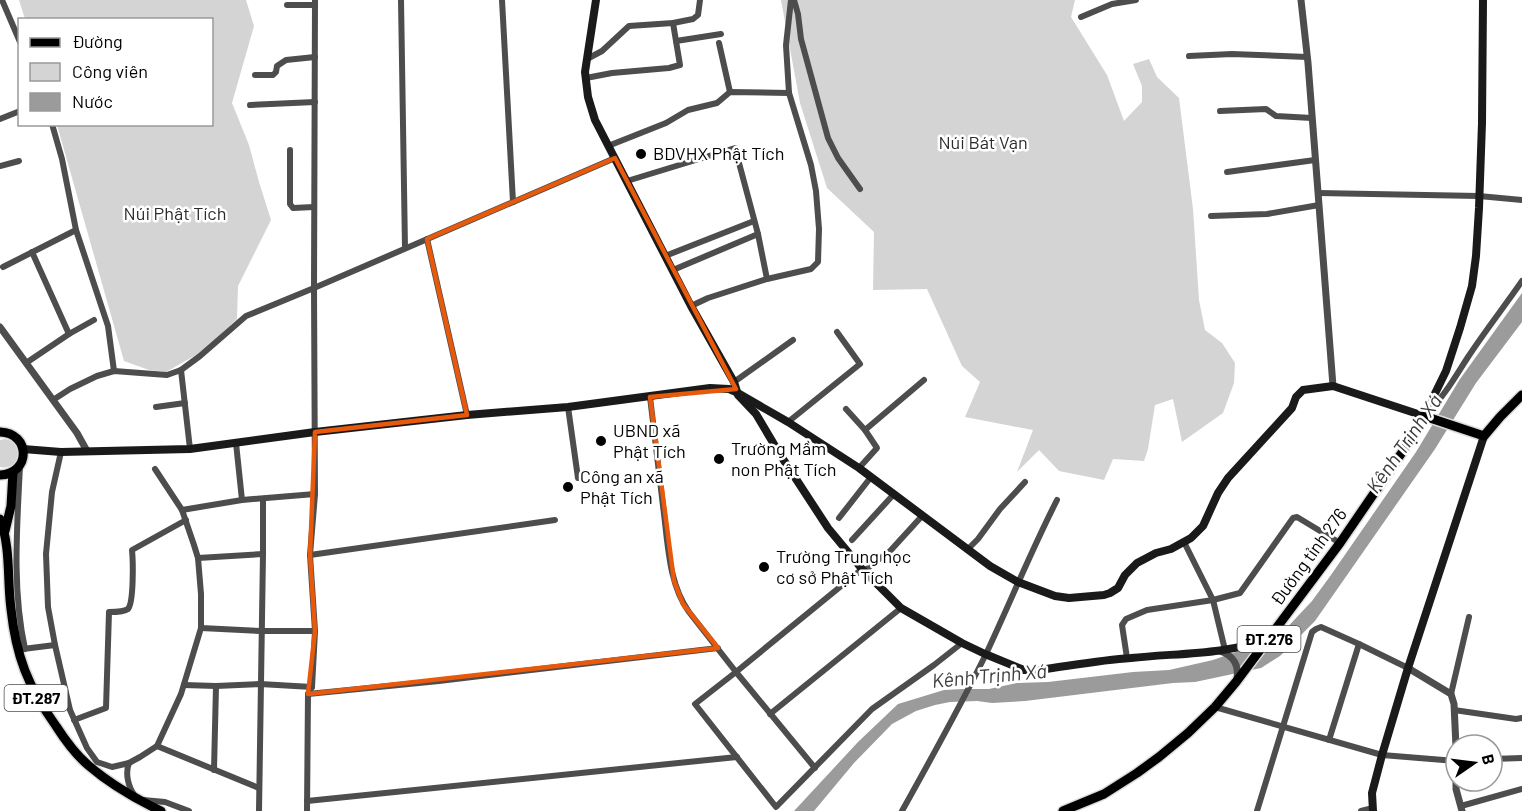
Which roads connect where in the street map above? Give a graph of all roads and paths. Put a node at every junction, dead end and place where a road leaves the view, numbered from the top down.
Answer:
1 (2, 0) edge
2 (401, 0) edge
3 (502, 0) edge
4 (597, 0) edge
5 (700, 0) edge
6 (793, 0) edge
7 (1136, 0) edge
8 (1301, 0) edge
9 (1483, 0) edge
10 (315, 3) edge
11 (287, 5) dead end
12 (1081, 17) dead end
13 (673, 22) junction
14 (721, 34) dead end
15 (18, 37) edge
16 (676, 41) junction
17 (720, 44) dead end
18 (1189, 56) dead end
19 (315, 57) junction
20 (1307, 57) junction
21 (587, 59) junction
22 (255, 75) dead end
23 (586, 78) junction
24 (730, 92) junction
25 (789, 93) junction
26 (315, 102) junction
27 (250, 105) dead end
28 (1220, 111) dead end
29 (18, 112) edge
30 (1312, 118) junction
31 (0, 119) edge
32 (53, 126) edge
33 (608, 146) junction
34 (290, 150) dead end
35 (615, 158) junction
36 (1315, 160) junction
37 (19, 161) dead end
38 (0, 166) edge
39 (1227, 172) dead end
40 (627, 181) junction
41 (860, 189) dead end
42 (1318, 193) junction
43 (1479, 196) junction
44 (1522, 200) edge
45 (513, 202) junction
46 (1319, 205) junction
47 (314, 207) junction
48 (1211, 216) dead end
49 (754, 221) junction
50 (76, 230) junction
51 (758, 234) junction
52 (428, 239) junction
53 (405, 248) junction
54 (32, 252) junction
55 (665, 256) junction
56 (3, 267) dead end
57 (673, 270) junction
58 (767, 279) junction
59 (1522, 281) edge
60 (314, 288) junction
61 (691, 306) junction
62 (94, 320) dead end
63 (0, 327) edge
64 (837, 332) dead end
65 (69, 334) junction
66 (793, 340) dead end
67 (26, 363) junction
68 (181, 370) junction
69 (114, 371) junction
70 (924, 380) dead end
71 (734, 382) junction
72 (1333, 386) junction
73 (736, 392) junction
74 (650, 397) junction
75 (53, 400) junction
76 (1520, 400) edge
77 (184, 403) junction
78 (156, 407) dead end
79 (568, 407) junction
80 (846, 409) dead end
81 (467, 415) junction
82 (1424, 416) junction
83 (788, 422) junction
84 (865, 430) junction
85 (0, 432) edge
86 (315, 432) junction
87 (1484, 436) junction
88 (236, 442) junction
89 (23, 449) junction
90 (190, 449) junction
91 (87, 451) junction
92 (61, 452) junction
93 (859, 468) junction
94 (16, 469) junction
95 (155, 469) dead end
96 (0, 475) edge
97 (871, 477) junction
98 (578, 478) dead end
99 (1025, 482) dead end
100 (315, 494) junction
101 (894, 494) junction
102 (263, 499) junction
103 (242, 500) junction
104 (1057, 500) dead end
105 (182, 510) junction
106 (921, 516) junction
107 (839, 518) dead end
108 (0, 519) edge
109 (186, 520) junction
110 (555, 520) dead end
111 (4, 531) junction
112 (852, 540) dead end
113 (1184, 542) junction
114 (1340, 543) junction
115 (968, 549) junction
116 (263, 554) junction
117 (310, 555) junction
118 (198, 558) junction
119 (863, 570) junction
120 (1018, 582) junction
121 (1213, 600) junction
122 (901, 608) junction
123 (1469, 617) dead end
124 (201, 628) junction
125 (261, 631) junction
126 (315, 631) junction
127 (1269, 639) junction
128 (962, 643) junction
129 (1359, 644) junction
130 (55, 645) junction
131 (718, 648) junction
132 (21, 649) junction
133 (1221, 650) junction
134 (986, 654) junction
135 (1127, 658) junction
136 (1408, 668) junction
137 (736, 672) junction
138 (1236, 682) junction
139 (260, 684) junction
140 (184, 685) junction
141 (216, 686) junction
142 (312, 687) junction
143 (308, 694) junction
144 (1451, 694) junction
145 (1215, 707) junction
146 (1454, 711) junction
147 (771, 714) junction
148 (1522, 718) edge
149 (74, 720) junction
150 (1282, 727) junction
151 (1455, 733) edge
152 (1329, 740) junction
153 (157, 746) junction
154 (1382, 755) junction
155 (737, 757) junction
156 (1522, 758) edge
157 (1504, 759) edge
158 (1444, 760) edge
159 (129, 763) junction
160 (815, 768) junction
161 (214, 770) junction
162 (259, 788) junction
163 (1522, 789) edge
164 (1457, 793) edge
165 (138, 800) junction
166 (307, 801) junction
167 (1462, 809) edge
168 (1373, 810) edge
169 (161, 811) edge
170 (189, 811) edge
171 (258, 811) edge
172 (307, 811) edge
173 (902, 811) edge
174 (1063, 811) edge
175 (1257, 811) edge
176 (1361, 811) edge

1 - 15 street
2 - 53 street
3 - 45 street
4 - 21 main road
5 - 13 street
6 - 25 street
6 - 41 street
7 - 12 street
8 - 20 street
9 - 43 main road
10 - 11 street
10 - 19 street
13 - 16 street
13 - 21 street
14 - 16 street
16 - 23 street
17 - 24 street
18 - 20 street
19 - 22 street
19 - 26 street
20 - 30 street
21 - 23 main road
23 - 33 main road
24 - 25 street
24 - 33 street
25 - 58 street
26 - 27 street
26 - 47 street
28 - 30 street
29 - 31 street
30 - 36 street
32 - 50 street
33 - 35 main road
34 - 47 street
35 - 40 main road
35 - 45 street
36 - 39 street
36 - 42 street
37 - 38 street
40 - 49 street
40 - 55 main road
42 - 43 street
42 - 46 street
43 - 44 street
43 - 82 main road
45 - 52 street
46 - 48 street
46 - 72 street
47 - 60 street
49 - 51 street
49 - 55 street
50 - 54 street
50 - 69 street
51 - 57 street
51 - 58 street
52 - 53 street
52 - 81 street
53 - 60 street
54 - 56 street
54 - 65 street
55 - 57 main road
57 - 61 main road
58 - 61 street
59 - 82 street
60 - 68 street
60 - 86 street
61 - 71 main road
62 - 65 street
63 - 67 street
64 - 83 street
65 - 67 street
66 - 71 street
67 - 75 street
68 - 69 street
68 - 77 street
69 - 75 street
70 - 84 street
71 - 73 main road
72 - 82 main road
72 - 113 main road
73 - 74 main road
73 - 83 main road
73 - 119 main road
74 - 79 main road
74 - 131 street
75 - 91 street
76 - 87 main road
77 - 78 street
77 - 90 street
79 - 81 main road
79 - 98 street
80 - 84 street
81 - 86 main road
82 - 87 main road
82 - 114 main road, Đường tỉnh 276 / ĐT.276
83 - 93 main road
84 - 93 street
85 - 89 main road
86 - 88 main road
86 - 100 street
87 - 136 main road
88 - 90 main road
88 - 103 street
89 - 92 main road
89 - 94 main road
90 - 91 main road
91 - 92 main road
92 - 130 street
93 - 97 main road
94 - 96 main road
94 - 111 main road, ĐT.287
94 - 132 street
95 - 105 street
97 - 101 main road
97 - 107 street
99 - 115 street
100 - 102 street
100 - 117 street
101 - 106 main road
101 - 112 street
102 - 103 street
102 - 116 street
103 - 105 street
104 - 120 street
105 - 109 street
106 - 115 main road
106 - 119 street
108 - 111 main road, ĐT.287
109 - 118 street
109 - 149 street
110 - 117 street
111 - 132 main road, ĐT.287
113 - 120 main road
113 - 121 street
114 - 121 street
114 - 127 main road, Đường tỉnh 276 / ĐT.276
115 - 120 main road
116 - 118 street
116 - 125 street
117 - 126 street
118 - 124 street
119 - 122 main road
119 - 137 street
120 - 134 street
121 - 133 street
121 - 135 street
122 - 128 main road
122 - 147 street
123 - 144 street
124 - 125 street
124 - 140 street
125 - 126 street
125 - 139 street
126 - 142 street
127 - 133 main road
127 - 138 main road, Đường tỉnh 276 / ĐT.276
128 - 134 main road
128 - 160 street
129 - 136 street
129 - 150 street
129 - 152 street
130 - 132 street
130 - 149 street
131 - 137 street
131 - 143 street
132 - 165 main road, ĐT.287
133 - 135 main road
133 - 138 street
134 - 135 main road
134 - 173 street
136 - 144 street
136 - 154 main road
137 - 147 street
137 - 155 street
138 - 145 main road, Đường tỉnh 276 / ĐT.276
139 - 141 street
139 - 142 street
139 - 162 street
140 - 141 street
140 - 153 street
141 - 161 street
142 - 143 street
143 - 166 street
144 - 146 street
145 - 150 street
145 - 174 main road, Đường tỉnh 276 / ĐT.276
146 - 148 street
146 - 151 street
147 - 160 street
149 - 159 street
150 - 152 street
150 - 175 street
152 - 154 street
153 - 159 street
153 - 161 street
154 - 158 street
154 - 168 main road
155 - 160 street
155 - 166 street
156 - 157 street
159 - 165 street
161 - 162 street
162 - 171 street
163 - 167 street
164 - 167 street
165 - 169 main road, ĐT.287
165 - 170 street
166 - 172 street
168 - 176 street

